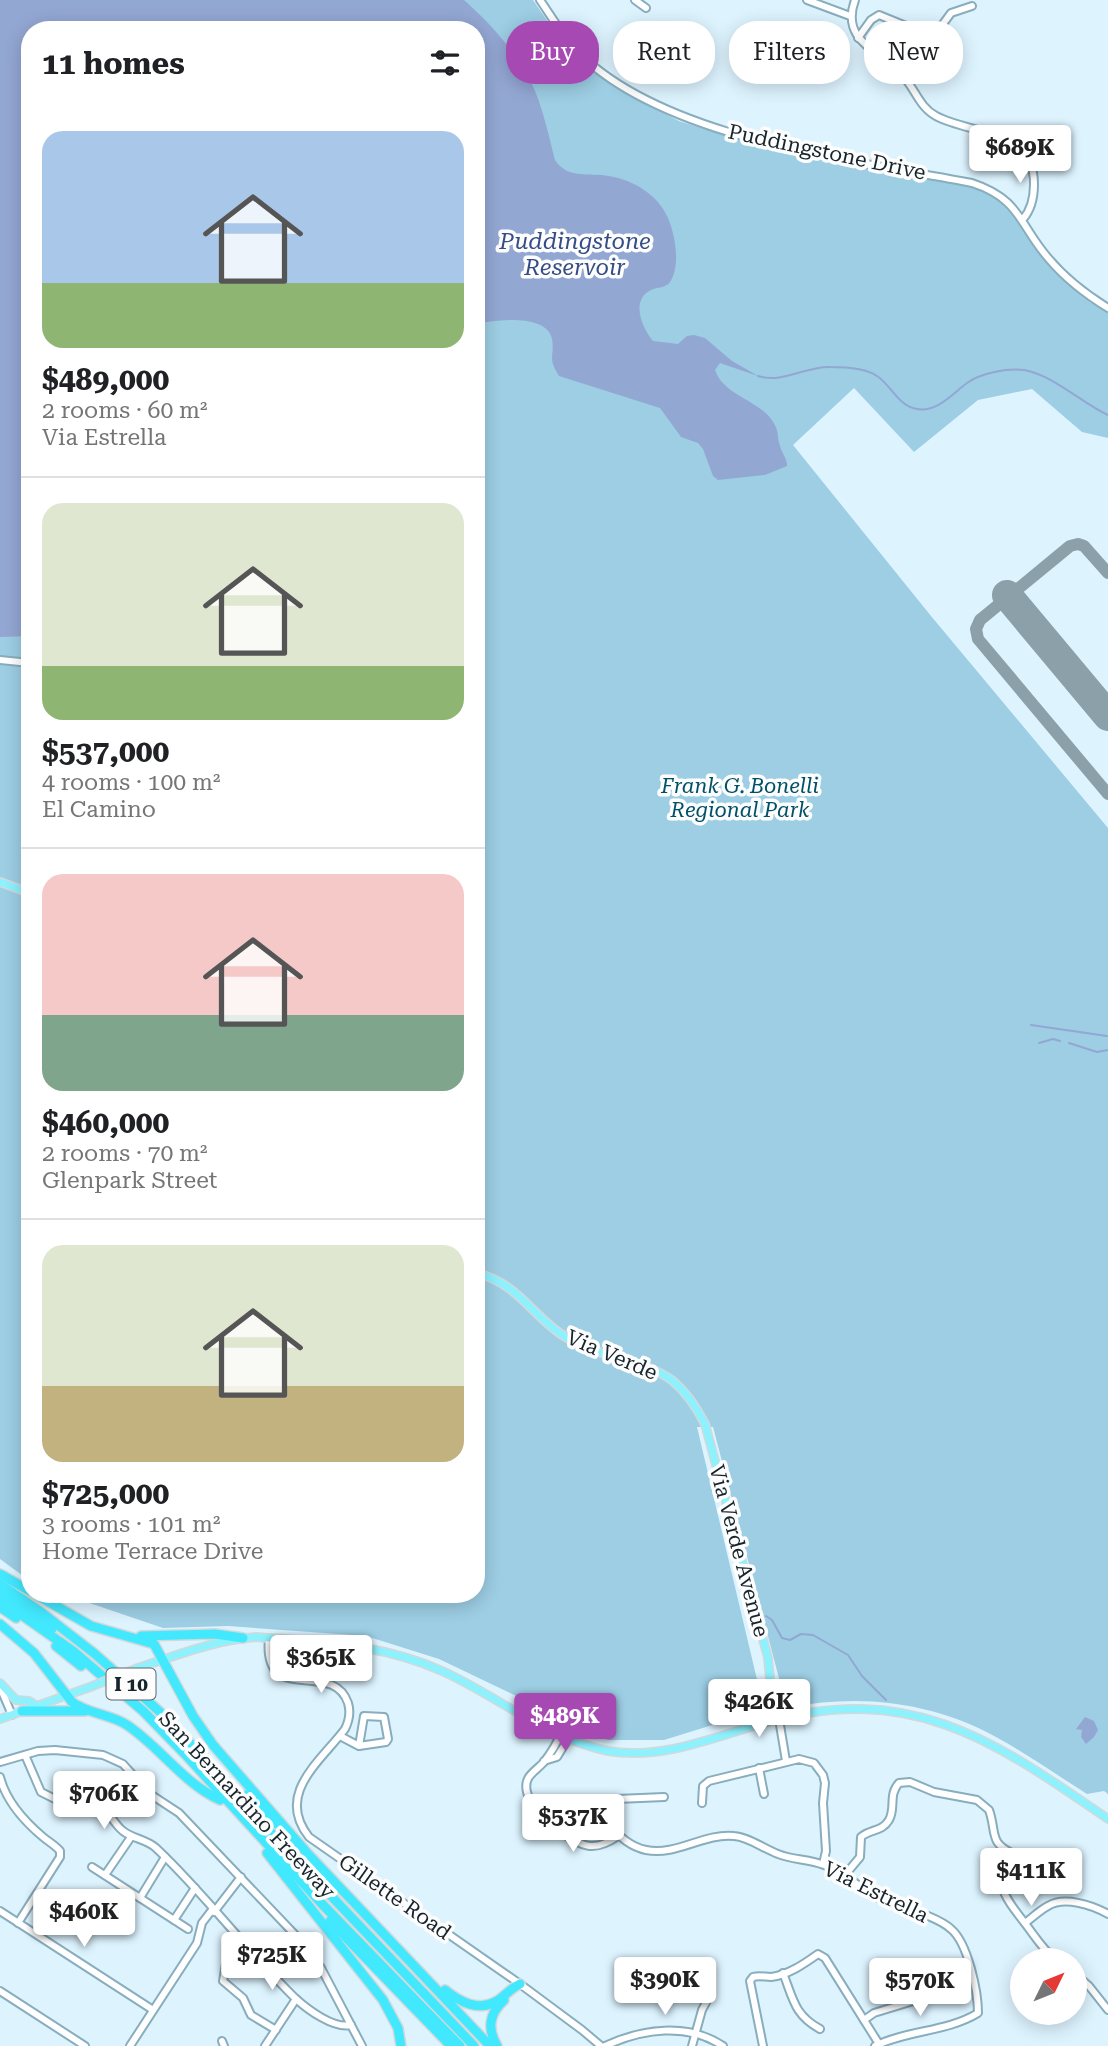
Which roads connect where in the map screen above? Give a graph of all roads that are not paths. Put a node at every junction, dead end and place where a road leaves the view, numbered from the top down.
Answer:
1 (540, 0) edge
2 (635, 0) edge
3 (807, 0) edge
4 (855, 0) edge
5 (972, 6) dead end
6 (646, 8) dead end
7 (850, 16) junction
8 (858, 38) junction
9 (1023, 219) junction
10 (1108, 308) edge
11 (0, 660) edge
12 (21, 662) edge
13 (0, 882) edge
14 (21, 890) edge
15 (485, 1277) edge
16 (705, 1424) joint
17 (0, 1574) edge
18 (0, 1584) edge
19 (21, 1586) edge
20 (0, 1593) edge
21 (21, 1598) edge
22 (0, 1600) edge
23 (28, 1603) edge
24 (49, 1603) edge
25 (0, 1607) edge
26 (0, 1624) edge
27 (119, 1635) junction
28 (243, 1638) junction
29 (269, 1638) junction
30 (163, 1660) junction
31 (0, 1685) edge
32 (67, 1695) junction
33 (37, 1706) junction
34 (22, 1711) junction
35 (90, 1711) junction
36 (12, 1715) junction
37 (0, 1719) edge
38 (779, 1719) junction
39 (340, 1736) junction
40 (564, 1737) junction
41 (359, 1746) junction
42 (200, 1754) junction
43 (25, 1755) junction
44 (786, 1761) junction
45 (0, 1762) edge
46 (759, 1768) junction
47 (1, 1777) edge
48 (764, 1794) dead end
49 (664, 1797) dead end
50 (220, 1800) junction
51 (245, 1803) junction
52 (702, 1803) dead end
53 (547, 1812) junction
54 (597, 1816) junction
55 (1108, 1819) edge
56 (618, 1836) junction
57 (131, 1837) junction
58 (267, 1853) junction
59 (308, 1854) junction
60 (165, 1857) junction
61 (823, 1864) junction
62 (92, 1867) dead end
63 (105, 1875) junction
64 (845, 1875) junction
65 (241, 1877) junction
66 (195, 1888) junction
67 (140, 1898) junction
68 (216, 1909) junction
69 (0, 1911) edge
70 (1108, 1914) edge
71 (174, 1920) junction
72 (19, 1923) junction
73 (1025, 1923) junction
74 (188, 1929) dead end
75 (1044, 1948) edge
76 (226, 1964) dead end
77 (414, 1965) junction
78 (401, 1967) junction
79 (783, 1973) junction
80 (520, 1984) junction
81 (1087, 1984) edge
82 (0, 1991) edge
83 (711, 1993) dead end
84 (296, 1998) junction
85 (923, 1998) dead end
86 (153, 2010) junction
87 (1108, 2010) edge
88 (864, 2020) junction
89 (351, 2025) junction
90 (820, 2028) dead end
91 (275, 2030) junction
92 (695, 2034) junction
93 (877, 2045) edge
94 (85, 2046) edge
95 (130, 2046) edge
96 (265, 2046) edge
97 (362, 2046) edge
98 (401, 2046) edge
99 (451, 2046) edge
100 (460, 2046) edge
101 (466, 2046) edge
102 (474, 2046) edge
103 (490, 2046) edge
104 (497, 2046) edge
105 (603, 2046) edge
106 (692, 2046) edge
107 (723, 2046) edge
108 (762, 2046) edge

1 - 9 street, Puddingstone Drive
2 - 6 street
3 - 7 street
4 - 7 street
5 - 8 street
7 - 8 street
8 - 9 street
9 - 10 street, Puddingstone Drive
11 - 12 street
13 - 14 main road
15 - 16 main road, Via Verde
16 - 38 main road, Via Verde Avenue
17 - 19 highway
18 - 21 highway, San Bernardino Freeway / I 10
20 - 51 highway
22 - 100 highway
23 - 42 highway, San Bernardino Freeway / I 10
24 - 27 highway
25 - 50 highway, San Bernardino Freeway / I 10
26 - 32 highway
27 - 28 highway
27 - 30 highway
28 - 29 main road
28 - 30 main road
29 - 39 street, Gillette Road
29 - 40 main road
30 - 32 main road, bridge
30 - 59 highway
31 - 33 main road
31 - 36 street
32 - 33 main road
32 - 35 highway
33 - 34 main road
34 - 35 highway
34 - 36 main road
35 - 50 highway
36 - 37 main road
38 - 40 main road
38 - 44 street
38 - 55 main road
39 - 41 street
39 - 80 street, Gillette Road
40 - 53 street
41 - 41 street
42 - 51 highway, San Bernardino Freeway / I 10
42 - 59 highway
43 - 45 street
43 - 57 street
43 - 65 street
44 - 46 street
44 - 61 street
46 - 48 street
46 - 52 street
47 - 72 street
49 - 54 street
50 - 58 highway, San Bernardino Freeway / I 10
51 - 78 highway, San Bernardino Freeway / I 10
53 - 54 street
53 - 56 street
54 - 56 street, Via Estrella
56 - 61 street, Via Estrella
57 - 60 street
57 - 63 street
58 - 98 highway
58 - 99 highway, San Bernardino Freeway / I 10
59 - 77 highway
60 - 66 street
60 - 67 street
61 - 64 street, Via Estrella
62 - 63 street
63 - 67 street
64 - 73 street
64 - 93 street, Via Estrella
65 - 68 street
65 - 89 street
66 - 68 street
66 - 71 street
67 - 71 street
68 - 84 street
68 - 86 street
69 - 72 street
70 - 73 street
71 - 74 street
72 - 86 street
73 - 75 street
76 - 91 street
77 - 80 highway
77 - 103 highway
78 - 101 highway
78 - 102 highway, San Bernardino Freeway / I 10
79 - 88 street
79 - 90 street
79 - 108 street
80 - 104 highway
80 - 105 street, Gillette Road
81 - 87 street
82 - 94 street
83 - 92 street
84 - 89 street
84 - 91 street
85 - 88 street
86 - 95 street
88 - 93 street
89 - 97 street
91 - 96 street
92 - 105 street
92 - 106 street
92 - 107 street

